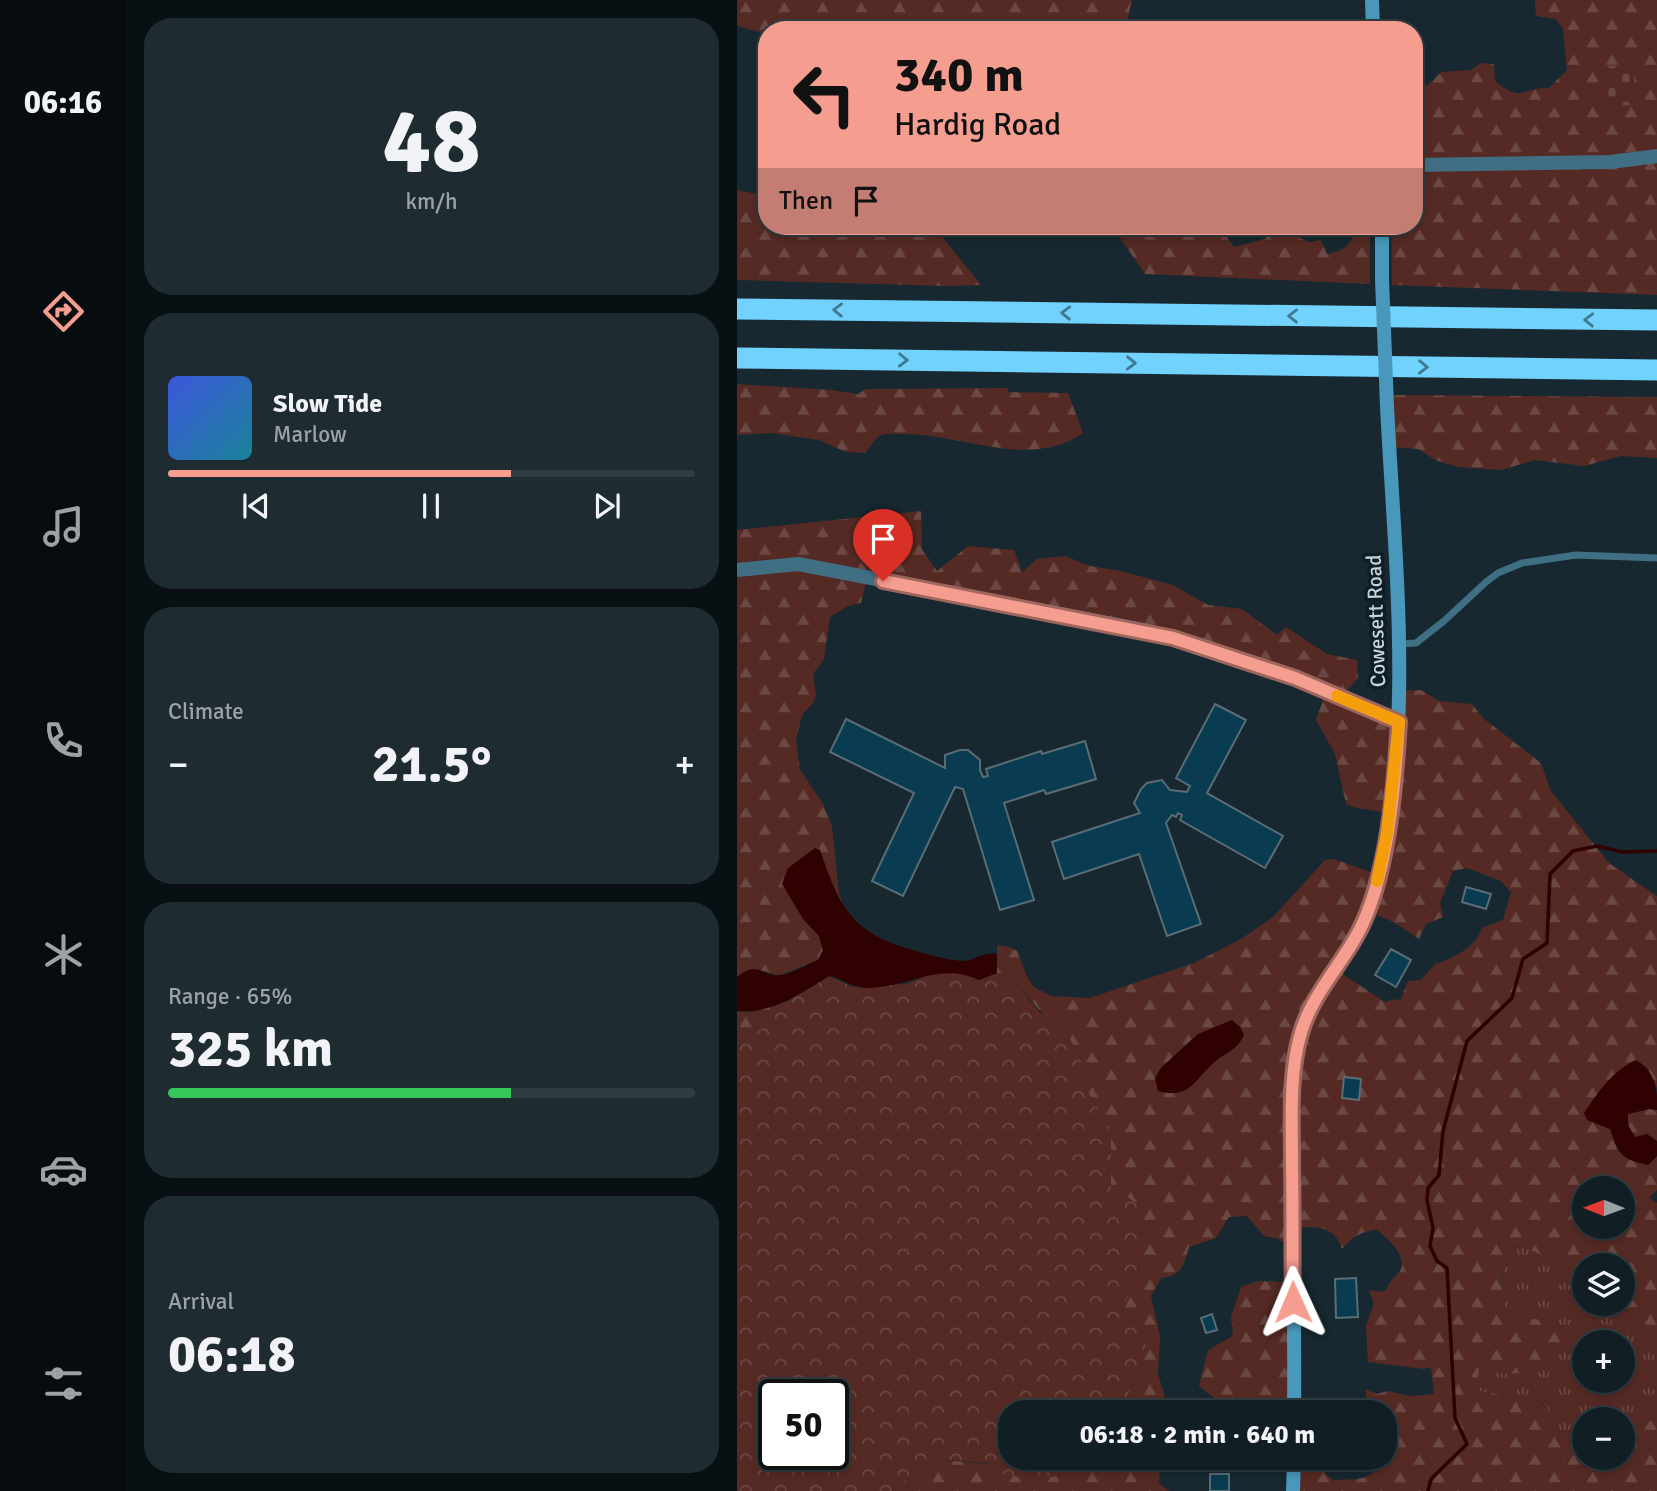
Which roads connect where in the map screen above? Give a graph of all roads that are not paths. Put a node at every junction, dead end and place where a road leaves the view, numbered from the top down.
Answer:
1 (1372, 0) edge
2 (1373, 21) edge
3 (1657, 156) edge
4 (1423, 165) edge
5 (1382, 235) edge
6 (737, 309) edge
7 (1657, 320) edge
8 (737, 358) edge
9 (1657, 370) edge
10 (1657, 558) edge
11 (737, 570) edge
12 (1400, 644) junction
13 (1399, 722) junction
14 (1294, 1400) edge
15 (1294, 1470) edge
16 (1293, 1491) edge

1 - 2 main road
3 - 4 street
5 - 12 main road, Cowesett Road, bridge
7 -> 6 highway
8 -> 9 highway
10 - 12 lane
11 - 13 street
12 - 13 main road, Cowesett Road
13 - 14 main road, Cowesett Road
15 - 16 main road

